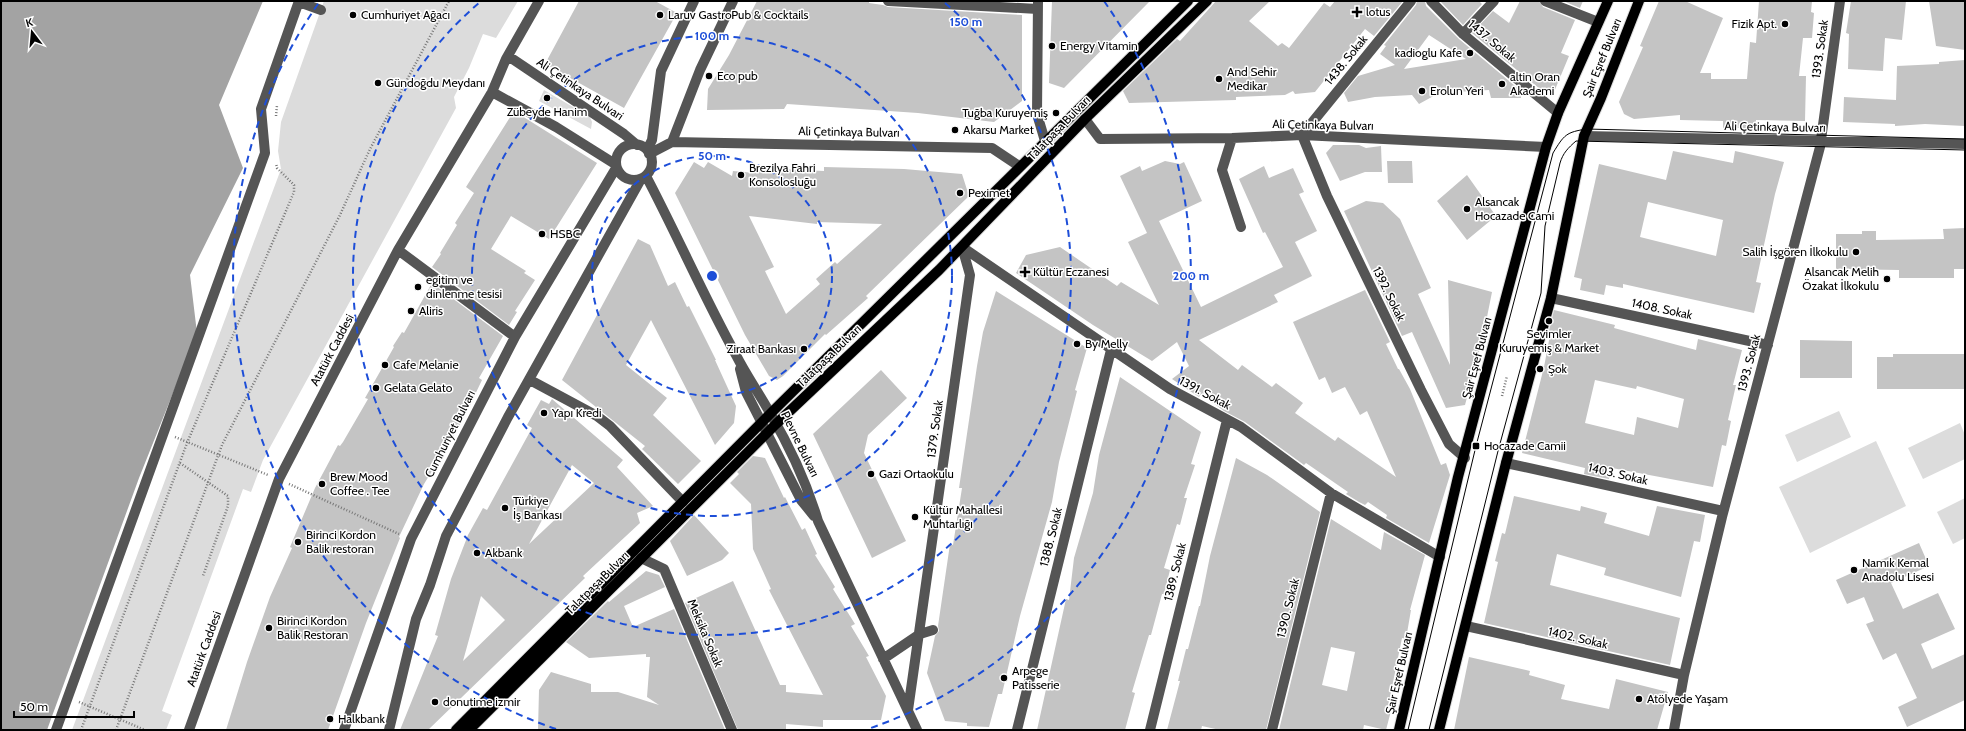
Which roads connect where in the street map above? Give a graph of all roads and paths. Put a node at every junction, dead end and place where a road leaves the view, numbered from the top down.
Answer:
1 (449, 1) edge
2 (539, 1) edge
3 (694, 1) edge
4 (733, 1) edge
5 (888, 1) edge
6 (1188, 1) edge
7 (1207, 1) edge
8 (1411, 1) edge
9 (1431, 1) edge
10 (1494, 1) edge
11 (1545, 1) edge
12 (1608, 1) edge
13 (1639, 1) edge
14 (1840, 1) edge
15 (299, 2) edge
16 (1038, 5) edge
17 (321, 10) dead end
18 (1598, 22) junction
19 (1463, 34) junction
20 (508, 56) junction
21 (492, 92) junction
22 (278, 98) dead end
23 (1558, 113) junction
24 (276, 119) dead end
25 (1085, 119) junction
26 (1302, 135) junction
27 (1584, 136) junction
28 (1232, 138) junction
29 (1045, 141) junction
30 (1821, 141) junction
31 (672, 142) junction
32 (637, 144) junction
33 (1965, 144) edge
34 (1546, 147) junction
35 (648, 152) junction
36 (265, 153) junction
37 (616, 166) junction
38 (1019, 166) junction
39 (643, 178) junction
40 (1241, 227) dead end
41 (962, 247) junction
42 (398, 250) junction
43 (1551, 298) junction
44 (515, 338) junction
45 (1768, 345) junction
46 (1110, 350) junction
47 (736, 357) junction
48 (1507, 376) dead end
49 (530, 380) junction
50 (1502, 396) dead end
51 (771, 413) junction
52 (1227, 420) junction
53 (762, 423) junction
54 (776, 424) junction
55 (767, 433) junction
56 (1464, 458) junction
57 (180, 463) junction
58 (1506, 463) junction
59 (208, 481) junction
60 (1331, 493) junction
61 (683, 502) junction
62 (1724, 511) junction
63 (818, 521) junction
64 (1440, 557) junction
65 (641, 558) junction
66 (203, 576) dead end
67 (1466, 626) junction
68 (933, 630) dead end
69 (920, 634) junction
70 (883, 659) junction
71 (1684, 675) junction
72 (67, 698) junction
73 (89, 707) junction
74 (908, 710) junction
75 (120, 719) junction
76 (56, 730) edge
77 (81, 730) edge
78 (116, 730) edge
79 (145, 730) edge
80 (189, 730) edge
81 (344, 730) edge
82 (389, 730) edge
83 (456, 730) edge
84 (469, 730) edge
85 (732, 730) edge
86 (917, 730) edge
87 (1017, 730) edge
88 (1150, 730) edge
89 (1272, 730) edge
90 (1399, 730) edge
91 (1439, 730) edge
92 (1674, 730) edge

1 - 59 path
2 - 20 street, Atatürk Caddesi
3 - 35 street
4 - 31 street
5 - 16 street
6 - 29 main road, Talatpaşa Bulvarı
7 - 25 main road, Talatpaşa Bulvarı
8 - 26 street, 1438. Sokak
9 - 19 street, 1437. Sokak
10 - 19 street
11 - 18 street
12 - 18 main road, Şair Eşref Bulvarı
13 - 27 main road, Şair Eşref Bulvarı
14 - 30 street, 1393. Sokak
15 - 17 street
15 - 36 street
16 - 29 street
18 - 23 main road, Şair Eşref Bulvarı
19 - 23 street, 1437. Sokak
20 - 21 street, Atatürk Caddesi
20 - 32 street, Ali Çetinkaya Bulvari
21 - 37 street
21 - 42 street, Atatürk Caddesi
22 - 24 path
23 - 34 main road, Şair Eşref Bulvarı
25 - 28 street, Ali Çetinkaya Bulvarı
25 - 41 main road, Talatpaşa Bulvarı
26 - 28 street, Ali Çetinkaya Bulvarı
26 - 34 street, Ali Çetinkaya Bulvarı
26 - 56 street, 1392. Sokak
27 - 30 street, Ali Çetinkaya Bulvarı
27 - 43 main road, Şair Eşref Bulvarı
28 - 40 street
29 - 38 main road, Talatpaşa Bulvarı
30 - 33 street, Ali Çetinkaya Bulvarı
30 - 45 street, 1393. Sokak
31 - 35 street
31 - 38 street, Ali Çetinkaya Bulvarı
32 - 35 street
32 - 37 street
34 - 56 main road, Şair Eşref Bulvarı
35 - 39 street
36 - 57 path
36 - 72 street
37 - 39 street
37 - 44 street, Cumhuriyet Bulvarı
38 - 51 main road, Talatpaşa Bulvarı
39 - 47 street, Plevne Bulvarı
39 - 49 street
41 - 46 street, 1391. Sokak
41 - 54 main road, Talatpaşa Bulvarı
41 - 69 street, 1379. Sokak
42 - 44 street
42 - 80 street, Atatürk Caddesi
43 - 45 street, 1408. Sokak
43 - 58 main road, Şair Eşref Bulvarı
44 - 81 street, Cumhuriyet Bulvarı
45 - 62 street, 1393. Sokak
46 - 52 street, 1391. Sokak
46 - 87 street, 1388. Sokak
47 - 51 street, Plevne Bulvarı
47 - 53 street
48 - 50 path
49 - 61 street
49 - 82 street
51 - 53 main road, Talatpaşa Bulvarı
51 - 54 street, Plevne Bulvarı
52 - 60 street, 1391. Sokak
52 - 88 street, 1389. Sokak
53 - 55 street
53 - 61 main road, Talatpaşa Bulvarı
54 - 55 main road, Talatpaşa Bulvarı
54 - 63 street, Plevne Bulvarı
55 - 63 street
55 - 65 main road, Talatpaşa Bulvarı
56 - 64 main road, Şair Eşref Bulvarı
57 - 59 path
57 - 73 path
58 - 62 street, 1403. Sokak
58 - 67 main road, Şair Eşref Bulvarı
59 - 66 path
59 - 75 path
60 - 64 street, 1391. Sokak
60 - 89 street, 1390. Sokak
61 - 83 main road, Talatpaşa Bulvarı
62 - 71 street, 1393. Sokak
63 - 70 street, Plevne Bulvarı
64 - 90 main road, Şair Eşref Bulvarı
65 - 84 main road, Talatpaşa Bulvarı
65 - 85 street, Meksika Sokak
67 - 71 street, 1402. Sokak
67 - 91 main road, Şair Eşref Bulvarı
68 - 69 street
69 - 70 street
69 - 74 street, 1379. Sokak
70 - 74 street, Plevne Bulvarı
71 - 92 street, 1393. Sokak
72 - 73 path
72 - 76 street
73 - 75 path
73 - 77 path
74 - 86 street, Plevne Bulvarı
75 - 78 path
75 - 79 path

